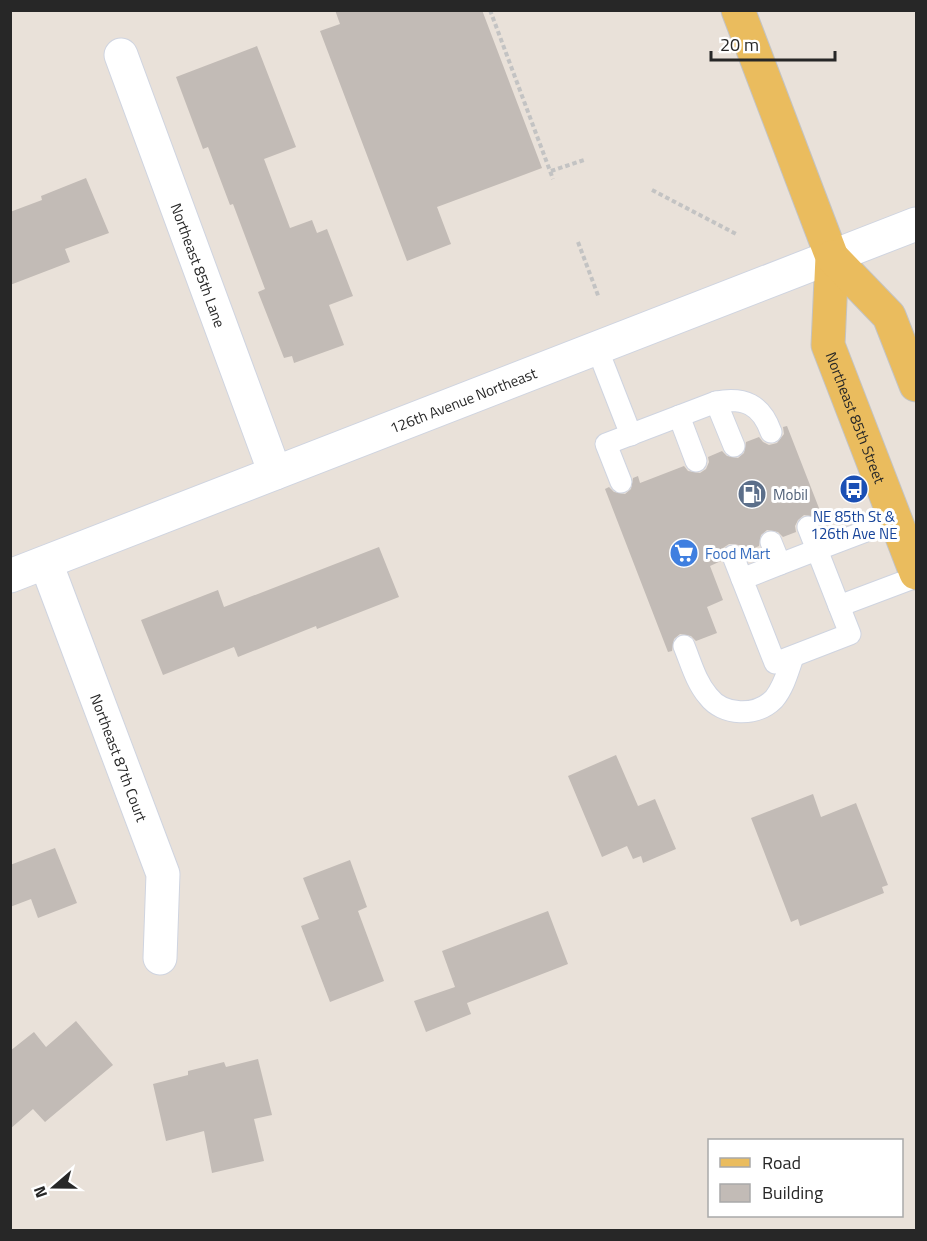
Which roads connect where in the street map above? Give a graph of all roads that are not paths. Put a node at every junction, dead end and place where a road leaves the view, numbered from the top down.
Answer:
1 (738, 10) edge
2 (121, 55) dead end
3 (916, 224) edge
4 (832, 257) junction
5 (597, 348) junction
6 (916, 385) edge
7 (716, 402) junction
8 (679, 416) junction
9 (771, 432) dead end
10 (631, 435) junction
11 (734, 447) dead end
12 (696, 461) dead end
13 (275, 473) junction
14 (621, 482) dead end
15 (896, 520) junction
16 (808, 527) dead end
17 (771, 542) dead end
18 (817, 550) junction
19 (733, 556) dead end
20 (46, 563) junction
21 (780, 564) junction
22 (916, 575) edge
23 (10, 576) edge
24 (742, 579) junction
25 (838, 606) junction
26 (684, 646) dead end
27 (793, 657) junction
28 (160, 958) dead end

1 - 4 main road, Northeast 85th Street
2 - 13 street, Northeast 85th Lane
3 - 4 street, 126th Avenue Northeast
4 - 5 street, 126th Avenue Northeast
4 - 6 main road, Northeast 85th Street
4 - 15 main road, Northeast 85th Street
5 - 10 lane
5 - 13 street, 126th Avenue Northeast
7 - 8 lane
7 - 9 lane
7 - 11 lane
8 - 10 lane
8 - 12 lane
10 - 14 lane
13 - 20 street, 126th Avenue Northeast
15 - 18 lane
15 - 22 main road, Northeast 85th Street
16 - 18 lane
17 - 21 lane
18 - 21 lane
18 - 25 lane
19 - 24 lane
20 - 23 street, 126th Avenue Northeast
20 - 28 street, Northeast 87th Court
21 - 24 lane
22 - 25 lane
24 - 27 lane
25 - 27 lane
26 - 27 lane

